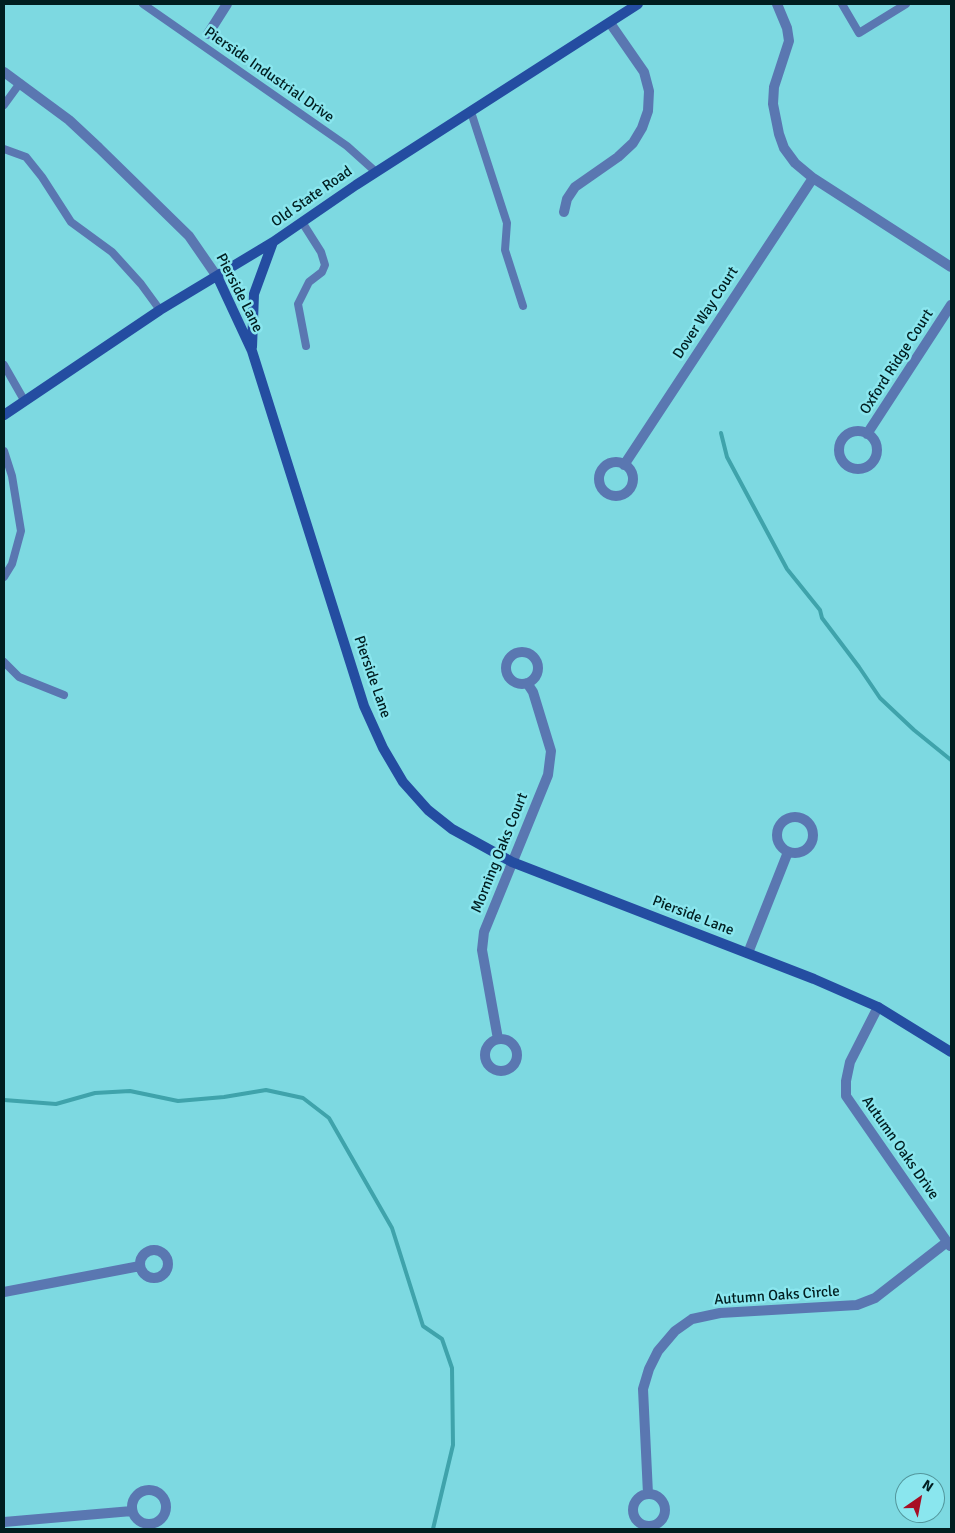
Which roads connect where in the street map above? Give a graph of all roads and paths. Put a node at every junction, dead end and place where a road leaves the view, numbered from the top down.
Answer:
1 (143, 4) edge
2 (227, 4) edge
3 (638, 4) edge
4 (777, 4) edge
5 (842, 4) edge
6 (906, 4) edge
7 (610, 22) junction
8 (208, 34) dead end
9 (4, 72) edge
10 (20, 84) junction
11 (4, 105) edge
12 (471, 112) junction
13 (4, 149) edge
14 (376, 172) junction
15 (813, 178) junction
16 (564, 212) dead end
17 (302, 222) junction
18 (273, 242) junction
19 (951, 267) edge
20 (218, 278) junction
21 (951, 305) edge
22 (523, 306) dead end
23 (160, 310) junction
24 (306, 346) dead end
25 (252, 351) junction
26 (4, 365) edge
27 (24, 400) junction
28 (4, 416) edge
29 (867, 434) dead end
30 (4, 451) edge
31 (624, 465) dead end
32 (4, 578) edge
33 (4, 662) edge
34 (527, 683) dead end
35 (64, 695) dead end
36 (788, 852) dead end
37 (512, 862) junction
38 (748, 953) junction
39 (878, 1007) junction
40 (498, 1039) dead end
41 (951, 1052) edge
42 (949, 1244) edge
43 (140, 1266) dead end
44 (4, 1292) edge
45 (648, 1494) dead end
46 (132, 1510) dead end
47 (4, 1522) edge

1 - 14 lane, Pierside Industrial Drive
2 - 8 street
3 - 7 street, Old State Road
4 - 15 street
5 - 6 lane
7 - 12 street, Old State Road
7 - 16 street
9 - 10 street, Pierside Lane
10 - 11 lane
10 - 20 street, Pierside Lane
12 - 14 street, Old State Road
12 - 22 lane
13 - 23 lane
14 - 17 street, Old State Road
15 - 19 street
15 - 31 street, Dover Way Court
17 - 18 street, Old State Road
17 - 24 lane
18 - 20 street, Old State Road
18 - 25 street
20 - 23 street, Old State Road
20 - 25 street, Pierside Lane
21 - 29 street, Oxford Ridge Court
23 - 27 street, Old State Road
25 - 37 street, Pierside Lane
26 - 27 lane
27 - 28 street, Old State Road
30 - 32 lane
33 - 35 lane
34 - 37 street, Morning Oaks Court
36 - 38 street
37 - 38 street, Pierside Lane
37 - 40 street, Morning Oaks Court
38 - 39 street, Pierside Lane
39 - 41 street, Pierside Lane
39 - 42 street, Autumn Oaks Drive
42 - 45 street, Autumn Oaks Circle
43 - 44 street
46 - 47 street

